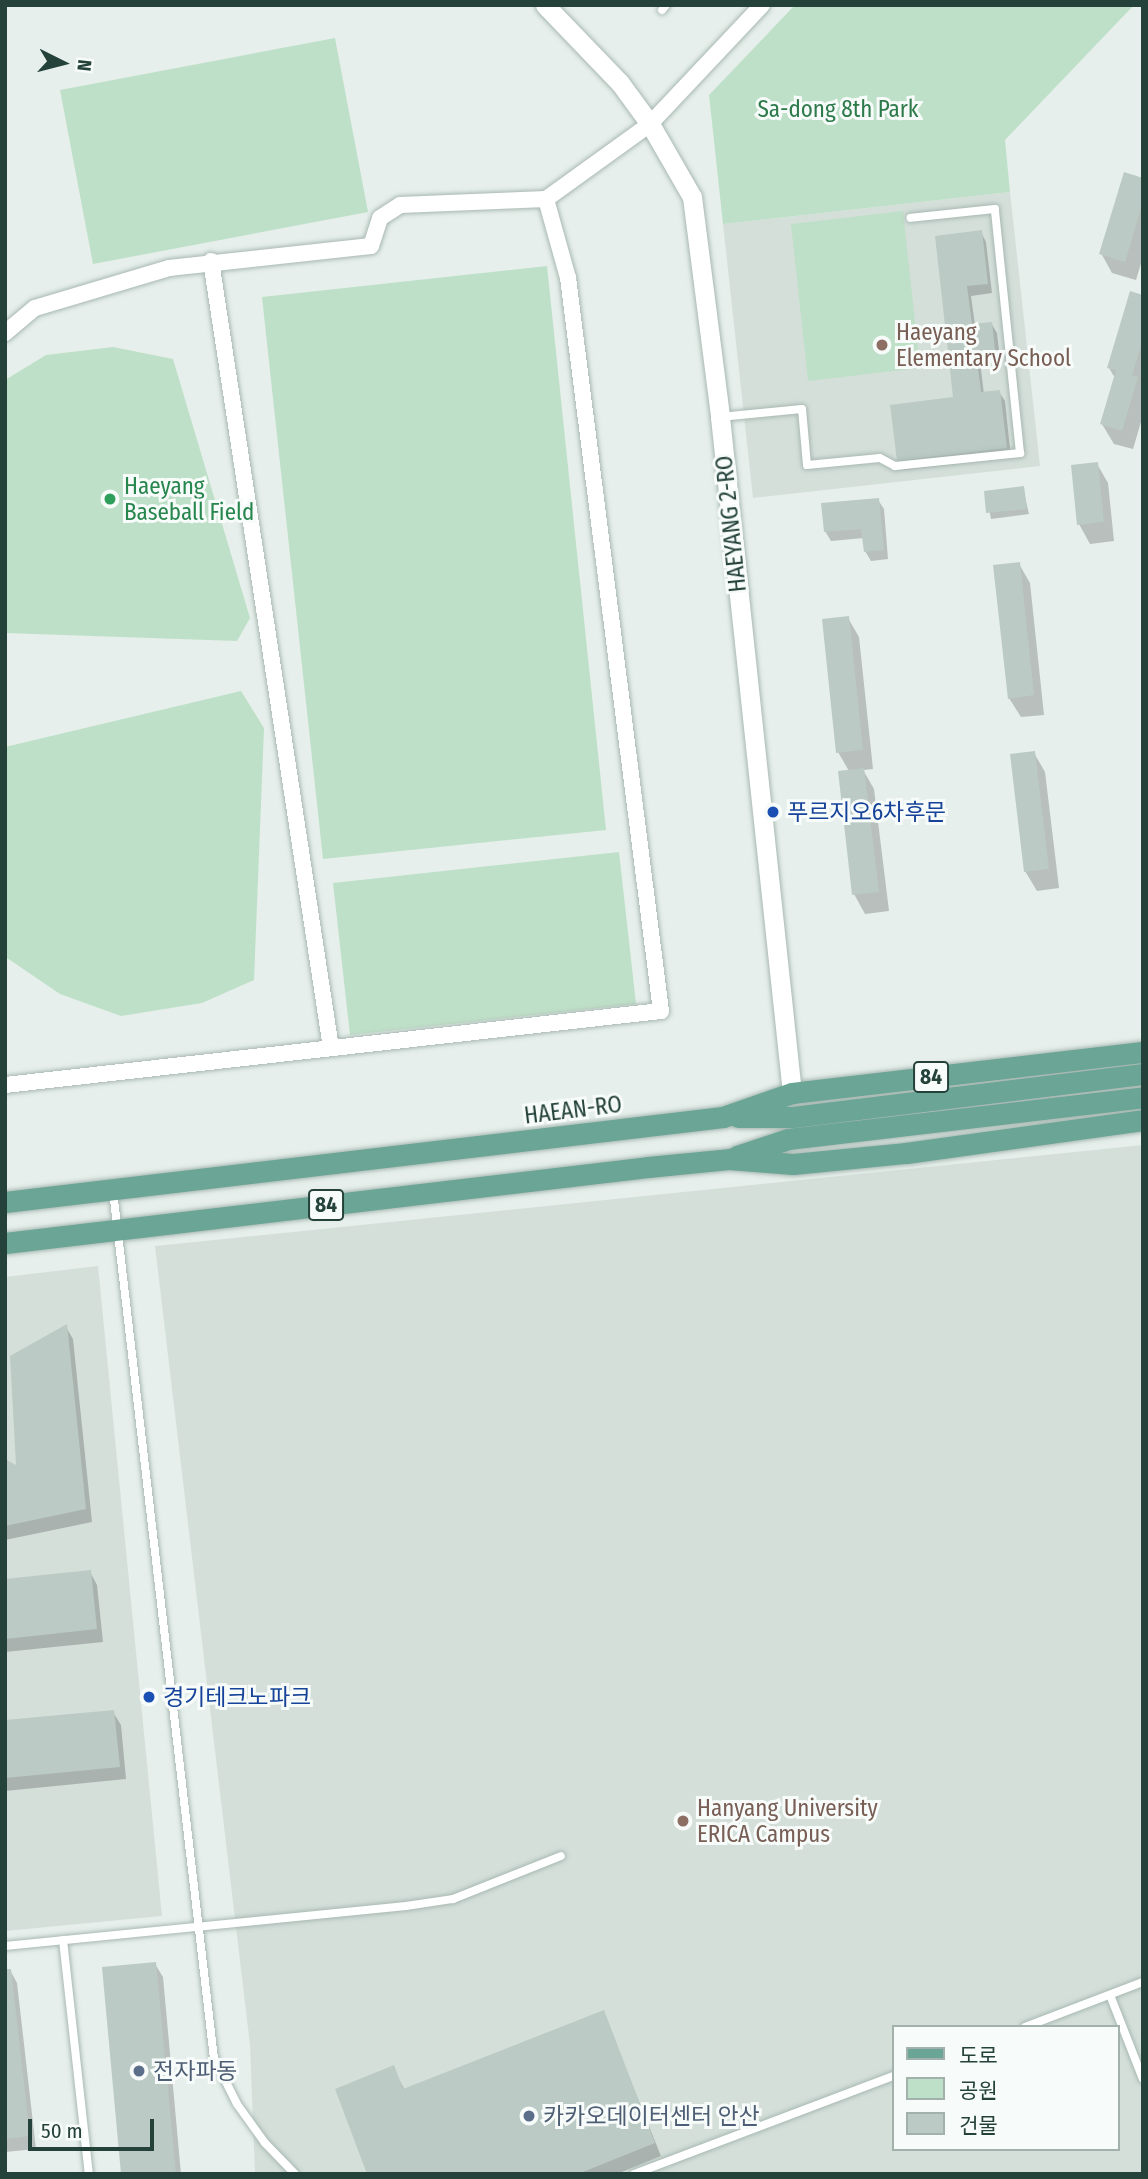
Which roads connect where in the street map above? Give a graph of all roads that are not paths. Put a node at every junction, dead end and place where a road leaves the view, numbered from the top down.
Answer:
1 (545, 5) edge
2 (762, 5) edge
3 (650, 124) junction
4 (546, 199) junction
5 (910, 218) dead end
6 (211, 261) junction
7 (5, 333) edge
8 (720, 417) junction
9 (331, 1048) junction
10 (1143, 1052) edge
11 (1143, 1074) edge
12 (5, 1085) edge
13 (792, 1093) junction
14 (1143, 1097) edge
15 (723, 1117) junction
16 (1143, 1120) edge
17 (729, 1159) junction
18 (113, 1191) junction
19 (5, 1202) edge
20 (117, 1230) junction
21 (5, 1243) edge
22 (561, 1856) dead end
23 (199, 1927) junction
24 (63, 1940) junction
25 (5, 1946) edge
26 (1143, 1982) edge
27 (1110, 1995) junction
28 (1030, 2025) edge
29 (892, 2077) edge
30 (1143, 2079) edge
31 (89, 2174) edge
32 (295, 2174) edge
33 (634, 2174) edge

1 - 3 street, HAEYANG 2-RO
2 - 3 street
3 - 4 street
3 - 8 street, HAEYANG 2-RO
4 - 6 street
4 - 9 street
5 - 8 lane
6 - 7 street
6 - 9 street
8 - 13 street, HAEYANG 2-RO
9 - 12 street
10 - 13 main road, HAEAN-RO / 84
11 - 15 main road
13 - 15 main road, HAEAN-RO / 84
14 - 17 main road
15 - 18 main road, HAEAN-RO / 84
16 - 17 main road, 84
17 - 20 main road, 84
18 - 19 main road, HAEAN-RO / 84
18 - 20 lane
20 - 21 main road, 84
20 - 23 lane
22 - 23 lane
23 - 24 lane
23 - 32 lane
24 - 25 lane
24 - 31 lane
26 - 27 lane
27 - 28 lane
27 - 30 lane
29 - 33 lane

